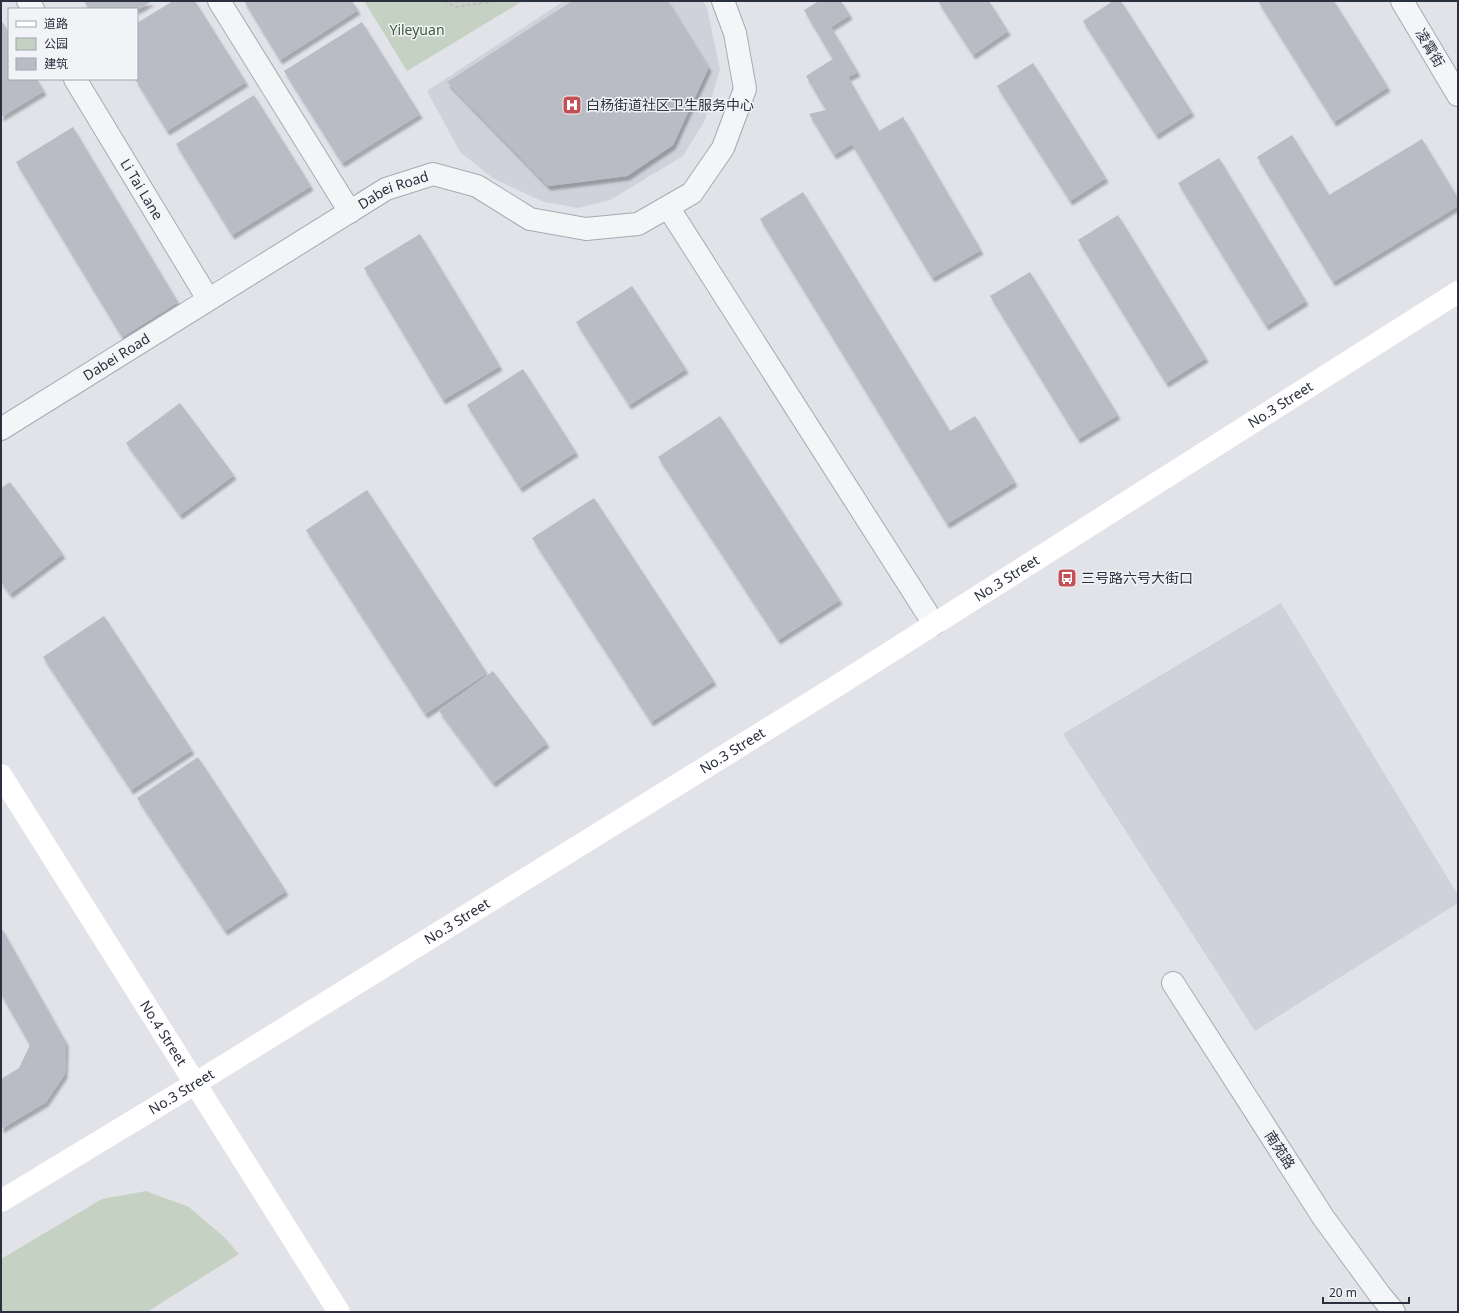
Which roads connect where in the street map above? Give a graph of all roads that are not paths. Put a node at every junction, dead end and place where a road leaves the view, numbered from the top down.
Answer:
1 (219, 1) edge
2 (723, 1) edge
3 (1402, 1) edge
4 (76, 80) edge
5 (1458, 95) edge
6 (668, 207) junction
7 (350, 212) junction
8 (1458, 292) edge
9 (208, 299) junction
10 (1, 429) edge
11 (934, 624) junction
12 (1, 775) edge
13 (1173, 983) dead end
14 (196, 1083) junction
15 (1, 1201) edge
16 (339, 1312) edge
17 (1394, 1312) edge

1 - 7 street
2 - 6 street, Dabei Road
3 - 5 street, 凌霄街
4 - 9 street, Li Tai Lane
6 - 7 street, Dabei Road
6 - 11 street
7 - 9 street, Dabei Road
8 - 11 street, No.3 Street
9 - 10 street, Dabei Road
11 - 14 street, No.3 Street
12 - 14 street, No.4 Street
13 - 17 street, 南苑路
14 - 15 street, No.3 Street
14 - 16 street, No.4 Street

